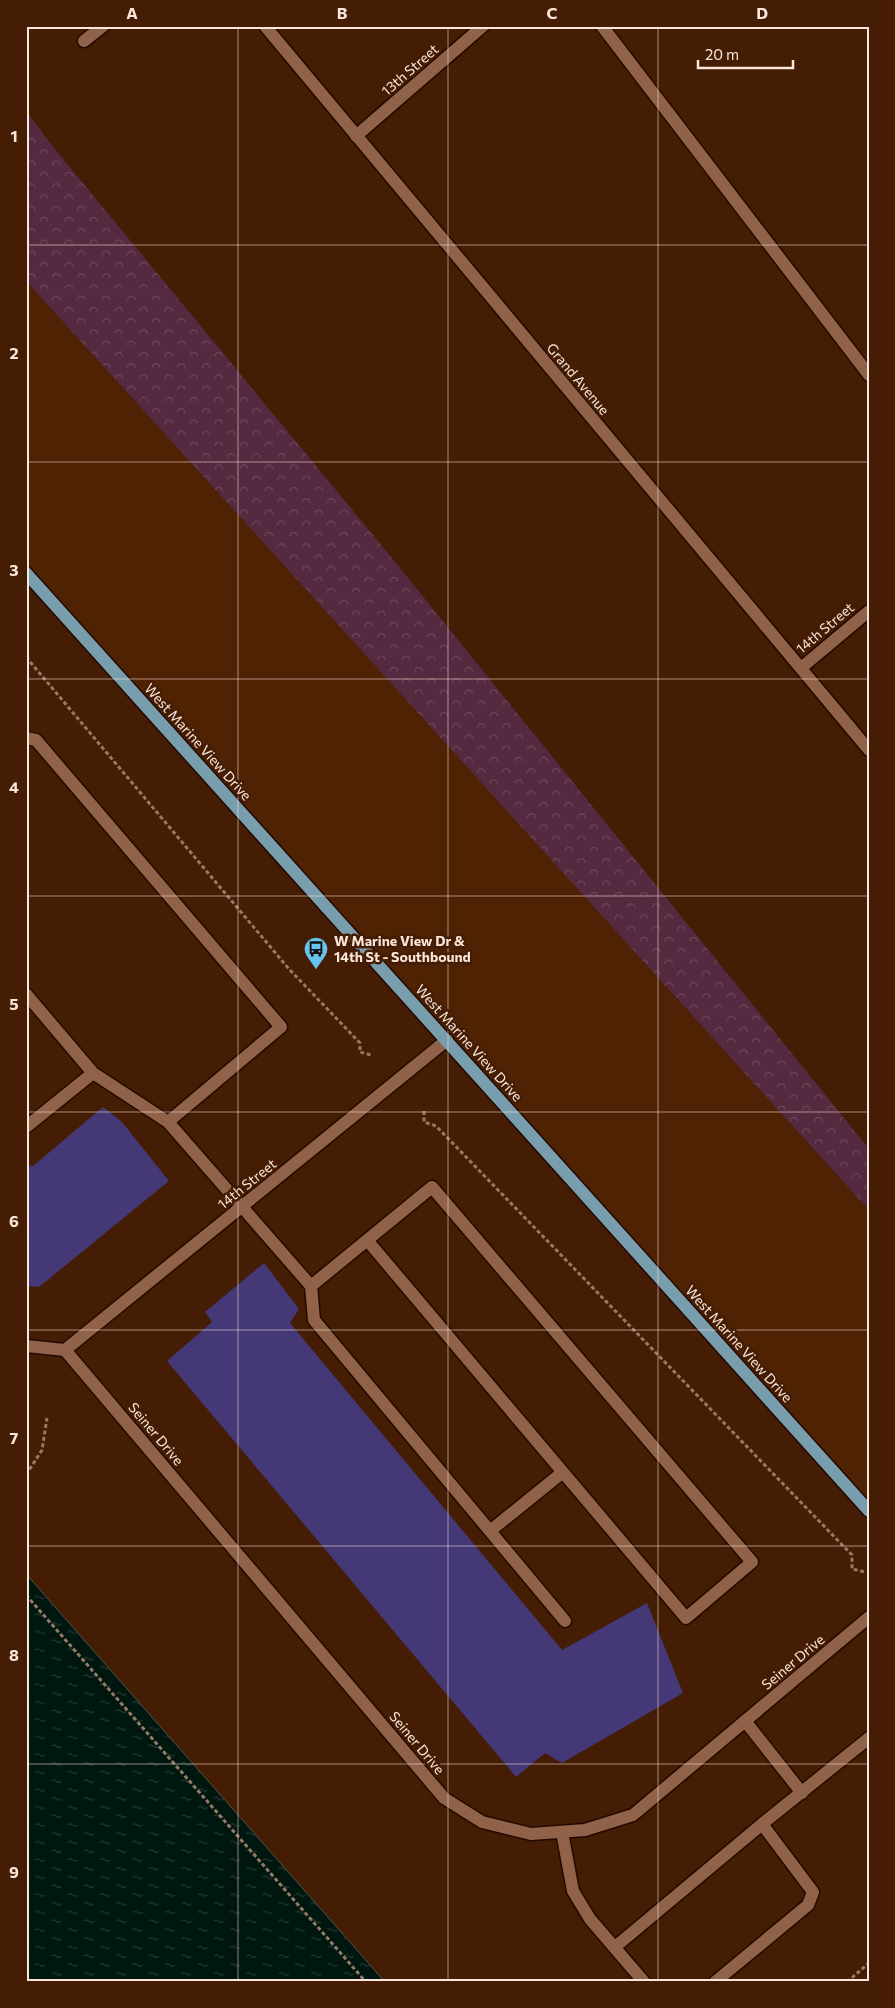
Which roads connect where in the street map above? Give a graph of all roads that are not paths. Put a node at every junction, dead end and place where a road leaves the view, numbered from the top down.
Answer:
1 (102, 26) edge
2 (265, 26) edge
3 (483, 26) edge
4 (602, 26) edge
5 (84, 41) dead end
6 (356, 136) junction
7 (869, 375) edge
8 (26, 573) edge
9 (869, 611) edge
10 (800, 668) junction
11 (26, 738) edge
12 (869, 750) edge
13 (26, 994) edge
14 (447, 1040) junction
15 (93, 1073) junction
16 (168, 1122) junction
17 (26, 1127) edge
18 (241, 1207) junction
19 (367, 1240) junction
20 (311, 1286) junction
21 (26, 1346) edge
22 (65, 1350) junction
23 (563, 1472) junction
24 (869, 1511) edge
25 (490, 1531) junction
26 (869, 1617) edge
27 (565, 1621) dead end
28 (745, 1721) junction
29 (869, 1738) edge
30 (802, 1793) junction
31 (762, 1824) junction
32 (562, 1832) junction
33 (614, 1947) junction
34 (644, 1982) edge
35 (715, 1982) edge

1 - 5 street
2 - 6 street, Grand Avenue
3 - 6 street, 13th Street
4 - 7 street
6 - 10 street, Grand Avenue
8 - 14 main road, West Marine View Drive
9 - 10 street, 14th Street
10 - 12 street, Grand Avenue
11 - 16 street
13 - 15 street
14 - 18 street, 14th Street
14 - 24 main road, West Marine View Drive
15 - 16 street
15 - 17 street
16 - 18 street
18 - 20 street
18 - 22 street, 14th Street
19 - 20 street
19 - 23 street
19 - 23 street
20 - 25 street
21 - 22 street
22 - 32 street, Seiner Drive
23 - 25 street
25 - 27 street
26 - 28 street, Seiner Drive
28 - 30 street
28 - 32 street, Seiner Drive
29 - 30 street
30 - 31 street
31 - 33 street
31 - 35 street
32 - 33 street
33 - 34 street

